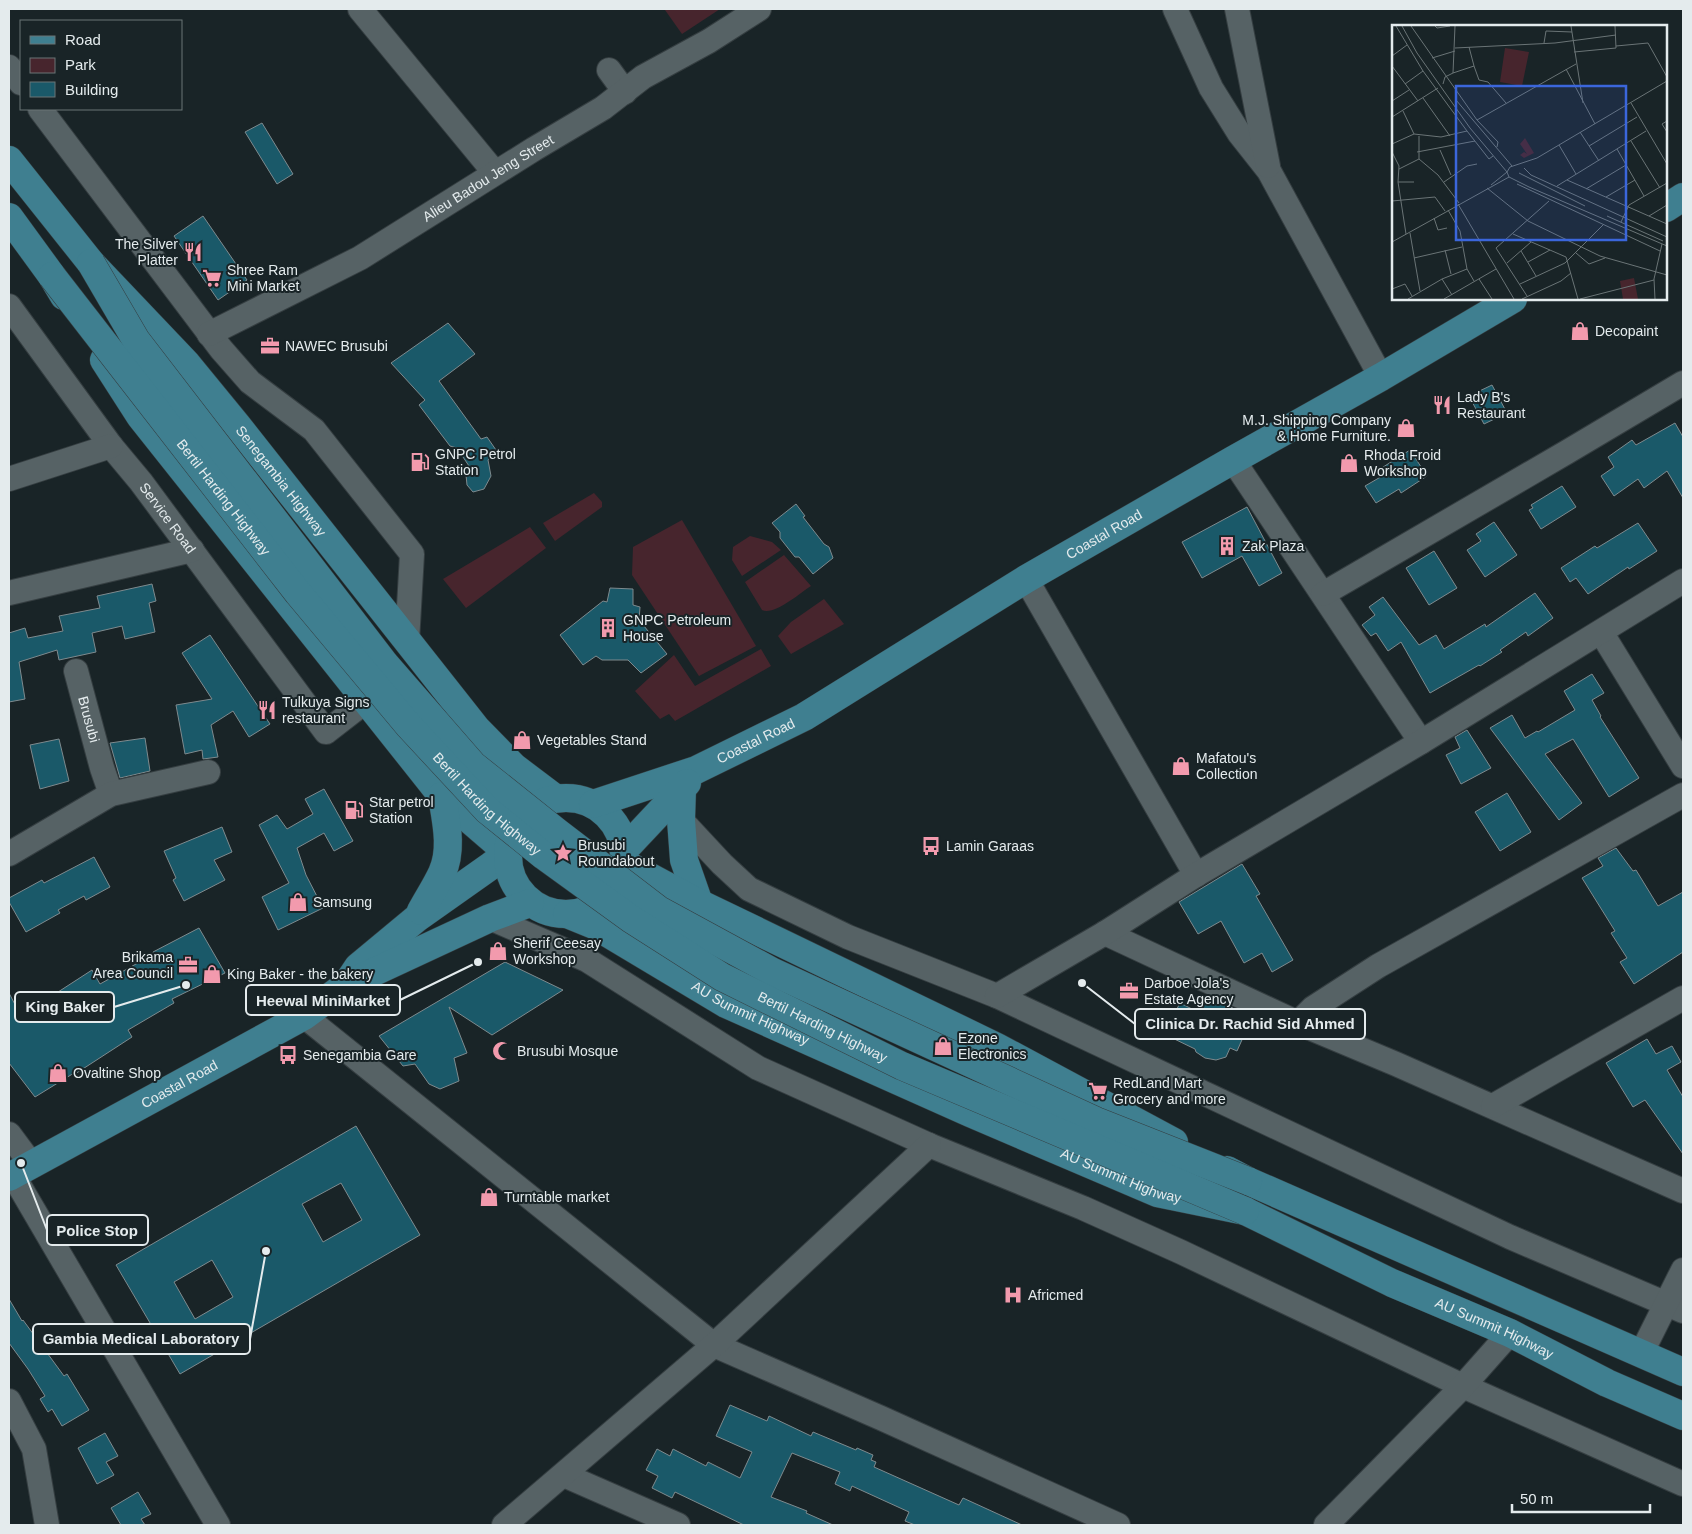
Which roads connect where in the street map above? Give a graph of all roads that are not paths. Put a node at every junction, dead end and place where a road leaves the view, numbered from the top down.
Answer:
1 (360, 9) edge
2 (759, 9) edge
3 (1175, 9) edge
4 (1236, 9) edge
5 (9, 67) edge
6 (609, 70) dead end
7 (20, 82) edge
8 (625, 92) junction
9 (41, 110) edge
10 (9, 160) edge
11 (1269, 171) junction
12 (495, 173) junction
13 (1683, 197) edge
14 (1667, 207) edge
15 (9, 217) edge
16 (91, 263) junction
17 (52, 276) junction
18 (1511, 300) edge
19 (9, 306) edge
20 (209, 334) junction
21 (1381, 377) junction
22 (1683, 383) edge
23 (111, 446) junction
24 (1234, 460) junction
25 (9, 479) edge
26 (192, 550) junction
27 (1026, 579) junction
28 (1683, 581) edge
29 (9, 593) edge
30 (1323, 594) junction
31 (1601, 632) junction
32 (408, 642) junction
33 (76, 671) dead end
34 (366, 701) junction
35 (1421, 742) junction
36 (1683, 766) edge
37 (208, 772) dead end
38 (689, 779) junction
39 (111, 794) junction
40 (1683, 795) edge
41 (442, 796) junction
42 (555, 798) junction
43 (593, 804) junction
44 (681, 820) junction
45 (507, 852) junction
46 (9, 854) edge
47 (624, 857) junction
48 (1196, 875) junction
49 (530, 903) junction
50 (699, 903) junction
51 (567, 914) junction
52 (417, 918) junction
53 (490, 918) junction
54 (1105, 933) junction
55 (346, 985) junction
56 (997, 996) junction
57 (1683, 998) edge
58 (304, 1016) junction
59 (1298, 1023) junction
60 (1493, 1106) junction
61 (9, 1134) edge
62 (929, 1145) junction
63 (18, 1172) edge
64 (1248, 1181) junction
65 (1683, 1191) edge
66 (1245, 1212) junction
67 (1683, 1270) edge
68 (1674, 1307) edge
69 (1510, 1333) junction
70 (714, 1345) junction
71 (1641, 1354) junction
72 (1683, 1372) edge
73 (1463, 1386) junction
74 (9, 1401) edge
75 (1683, 1416) edge
76 (564, 1475) junction
77 (1683, 1484) edge
78 (47, 1525) edge
79 (218, 1525) edge
80 (504, 1525) edge
81 (678, 1525) edge
82 (1118, 1525) edge
83 (1326, 1525) edge

1 - 12 street
2 - 8 street, Alieu Badou Jeng Street
3 - 11 street
4 - 11 street
5 - 7 street
6 - 8 street
8 - 12 street, Alieu Badou Jeng Street
9 - 20 street
10 - 16 main road, Senegambia Highway
11 - 21 street
12 - 20 street, Alieu Badou Jeng Street
13 - 14 main road
15 - 17 main road
16 - 32 main road, Senegambia Highway
16 - 64 main road, Bertil Harding Highway, bridge
17 - 34 main road
17 - 66 main road, Bertil Harding Highway, bridge
18 - 21 main road, Coastal Road
19 - 23 street, Service Road
20 - 32 street
21 - 24 main road, Coastal Road
22 - 30 street
23 - 25 street
23 - 26 street, Service Road
24 - 27 main road, Coastal Road
24 - 30 street
26 - 29 street
26 - 34 street, Service Road
27 - 38 main road, Coastal Road
27 - 48 street
28 - 31 street
30 - 35 street
31 - 35 street
31 - 36 street
32 - 42 main road, Senegambia Highway
33 - 39 street, Brusubi
34 - 41 main road
35 - 48 street
37 - 39 street
38 - 43 main road, Coastal Road
38 - 44 main road
38 - 47 main road, Coastal Road
39 - 46 street
40 - 59 street
41 - 45 main road
41 - 52 main road
42 - 43 main road
42 - 45 main road
43 - 47 main road
44 - 50 main road
44 - 56 street
45 - 49 main road
45 - 52 main road, Coastal Road
47 - 50 main road
47 - 51 main road
48 - 54 street
49 - 51 main road
49 - 53 main road, Coastal Road
50 - 64 main road
51 - 66 main road, AU Summit Highway
52 - 55 main road, Coastal Road
53 - 55 main road, Coastal Road
53 - 62 street
54 - 56 street
54 - 59 street
55 - 58 main road, Coastal Road
56 - 68 street
57 - 60 street
58 - 63 main road, Coastal Road
58 - 70 street
59 - 60 street
60 - 65 street
61 - 63 street
62 - 70 street
62 - 73 street
63 - 79 street
64 - 71 main road
66 - 69 main road, AU Summit Highway
67 - 68 street
68 - 71 street
69 - 73 street
69 - 75 main road, AU Summit Highway
70 - 76 street
70 - 82 street
71 - 72 main road
73 - 77 street
73 - 83 street
74 - 78 street
76 - 80 street
76 - 81 street

